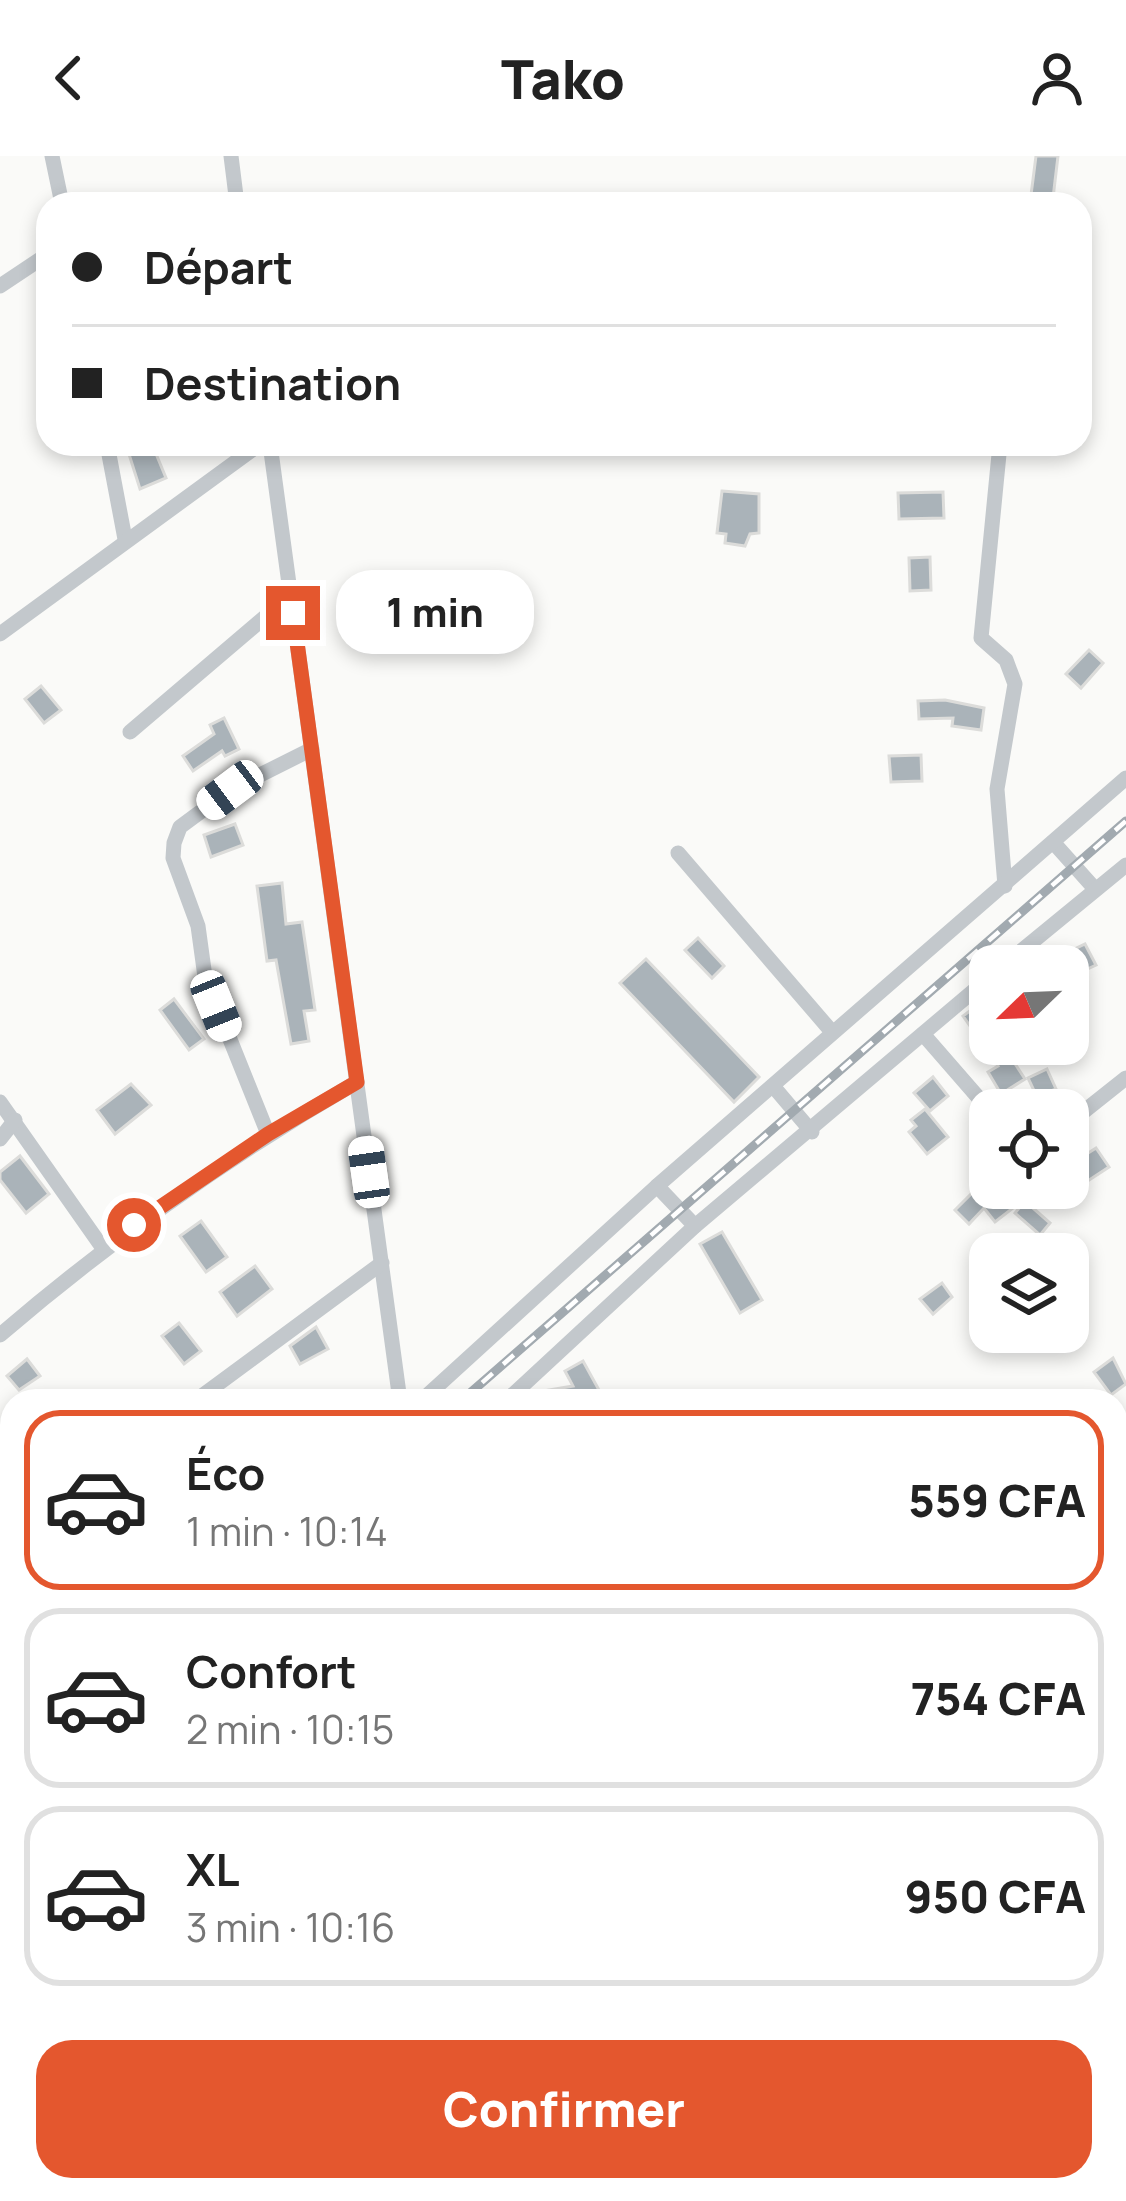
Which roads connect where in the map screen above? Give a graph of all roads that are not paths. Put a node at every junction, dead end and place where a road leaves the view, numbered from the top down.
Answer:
1 (52, 156) edge
2 (231, 156) edge
3 (60, 192) edge
4 (236, 192) edge
5 (36, 262) edge
6 (0, 286) edge
7 (109, 456) edge
8 (243, 456) edge
9 (272, 456) edge
10 (999, 456) edge
11 (125, 539) junction
12 (293, 613) junction
13 (0, 634) edge
14 (130, 732) dead end
15 (311, 749) junction
16 (1126, 778) edge
17 (1054, 842) junction
18 (678, 853) dead end
19 (1124, 871) edge
20 (1006, 886) junction
21 (1095, 889) junction
22 (1029, 945) edge
23 (969, 995) edge
24 (832, 1032) junction
25 (922, 1034) junction
26 (1125, 1080) edge
27 (357, 1082) junction
28 (773, 1085) junction
29 (971, 1089) edge
30 (0, 1102) edge
31 (1089, 1108) edge
32 (15, 1120) junction
33 (812, 1132) junction
34 (268, 1134) junction
35 (0, 1139) edge
36 (657, 1186) junction
37 (695, 1226) junction
38 (102, 1247) junction
39 (382, 1263) junction
40 (0, 1335) edge
41 (211, 1389) edge
42 (398, 1389) edge
43 (434, 1389) edge
44 (519, 1389) edge

1 - 3 street
2 - 4 street
5 - 6 street
7 - 11 street
8 - 11 street
9 - 12 street
10 - 20 street
11 - 13 street
12 - 14 street
12 - 15 street
15 - 27 street
15 - 34 street
16 - 17 street
17 - 20 street
17 - 21 street
18 - 24 street
19 - 21 street
20 - 24 street
21 - 22 street
23 - 25 street
24 - 28 street
25 - 29 street
25 - 33 street
26 - 31 street
27 - 34 street
27 - 39 street
28 - 33 street
28 - 36 street
30 - 32 street
32 - 35 street
32 - 38 street
33 - 37 street
34 - 38 street
36 - 37 street
36 - 43 street
37 - 44 street
38 - 40 street
39 - 41 street
39 - 42 street

